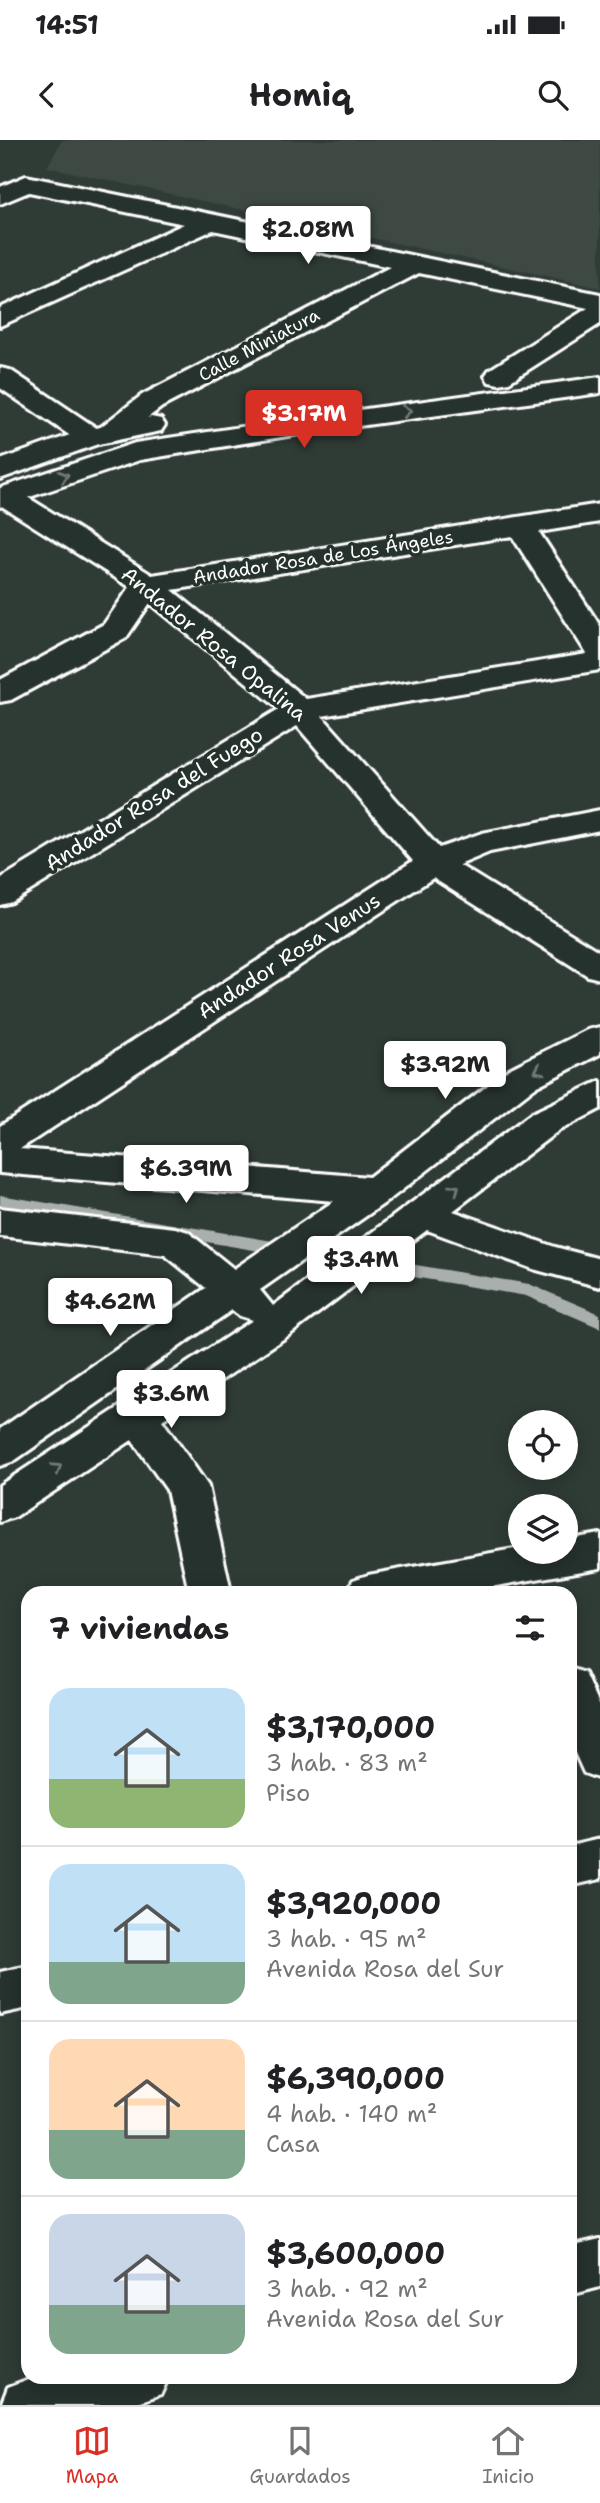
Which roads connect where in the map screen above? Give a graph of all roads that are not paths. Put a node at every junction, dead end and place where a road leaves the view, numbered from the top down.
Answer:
1 (0, 196) edge
2 (210, 222) junction
3 (415, 264) junction
4 (600, 302) edge
5 (600, 312) edge
6 (0, 318) edge
7 (600, 363) edge
8 (0, 376) edge
9 (499, 376) junction
10 (600, 385) edge
11 (100, 435) junction
12 (2, 488) edge
13 (600, 513) edge
14 (520, 525) junction
15 (147, 585) junction
16 (600, 650) edge
17 (600, 661) edge
18 (0, 693) edge
19 (300, 710) junction
20 (600, 820) edge
21 (433, 863) junction
22 (0, 894) edge
23 (600, 968) edge
24 (600, 1040) edge
25 (600, 1094) edge
26 (0, 1144) edge
27 (0, 1160) edge
28 (376, 1191) junction
29 (422, 1214) junction
30 (0, 1222) edge
31 (600, 1273) edge
32 (245, 1283) junction
33 (290, 1313) junction
34 (137, 1416) junction
35 (0, 1450) edge
36 (0, 1506) edge
37 (600, 1551) edge
38 (528, 1580) edge
39 (209, 1586) edge
40 (448, 1586) edge
41 (577, 1703) edge
42 (600, 1760) edge
43 (600, 1859) edge
44 (577, 1864) edge
45 (21, 1988) edge
46 (0, 1993) edge
47 (600, 2263) edge
48 (577, 2268) edge
49 (111, 2384) edge
50 (27, 2405) edge

1 - 2 street
2 - 3 street
2 - 6 street
3 - 4 street
3 - 11 street, Calle Miniatura
5 - 9 street
7 - 9 street
8 - 11 street
9 - 11 street
12 -> 10 street
11 - 12 street
12 - 15 street, Andador Rosa Opalina
13 - 14 street, Andador Rosa de Los Ángeles
14 - 15 street, Andador Rosa de Los Ángeles
14 - 16 street
15 - 18 street
15 - 19 street, Andador Rosa Opalina
17 - 19 street, Andador Rosa del Fuego
19 - 21 street, Andador Rosa Opalina
19 - 22 street, Andador Rosa del Fuego
20 - 21 street, Andador Rosa Venus
21 - 23 street, Andador Rosa Opalina
21 - 26 street, Andador Rosa Venus
24 -> 28 street
29 -> 25 street
27 - 28 street
28 - 32 street
29 - 31 street
29 - 33 street
30 - 32 street
32 - 33 street
32 - 35 street
33 - 34 street
36 -> 34 street
34 - 39 street
37 - 38 street
38 - 40 street
41 - 42 street
43 - 44 street
45 - 46 street
47 - 48 street
49 - 50 street

